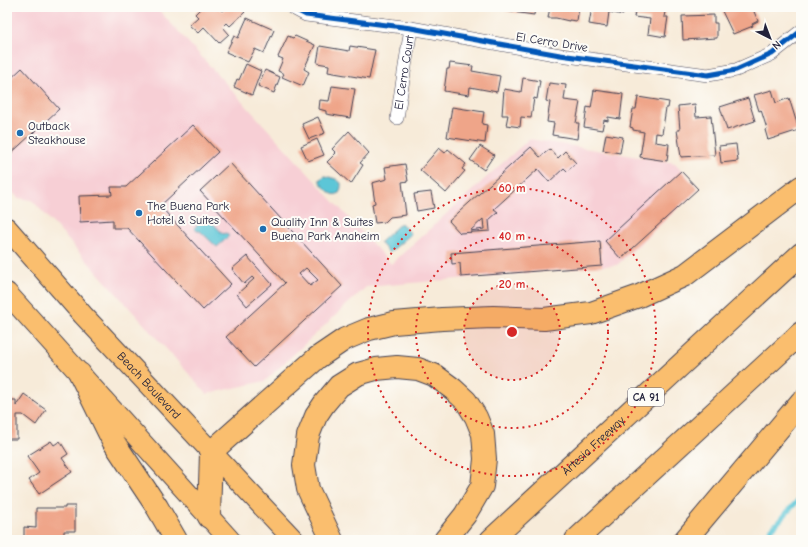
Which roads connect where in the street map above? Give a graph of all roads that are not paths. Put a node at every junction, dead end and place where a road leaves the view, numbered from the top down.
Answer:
1 (291, 7) edge
2 (411, 28) junction
3 (801, 31) edge
4 (397, 118) dead end
5 (801, 187) edge
6 (7, 228) edge
7 (801, 254) edge
8 (7, 293) edge
9 (801, 333) edge
10 (80, 374) junction
11 (801, 402) edge
12 (211, 452) junction
13 (208, 517) junction
14 (176, 540) edge
15 (230, 540) edge
16 (294, 540) edge
17 (332, 540) edge
18 (444, 540) edge
19 (491, 540) edge
20 (576, 540) edge
21 (685, 540) edge

1 - 2 street, El Cerro Drive
2 - 3 street, El Cerro Drive
2 - 4 street, El Cerro Court
5 - 12 highway
6 - 12 main road, Beach Boulevard
7 - 19 highway, Artesia Freeway / CA 91
8 - 10 main road
9 - 20 highway
10 - 13 main road
10 - 14 highway
11 - 21 highway
12 - 13 highway
12 - 16 main road, Beach Boulevard
13 - 15 main road
17 - 18 highway

